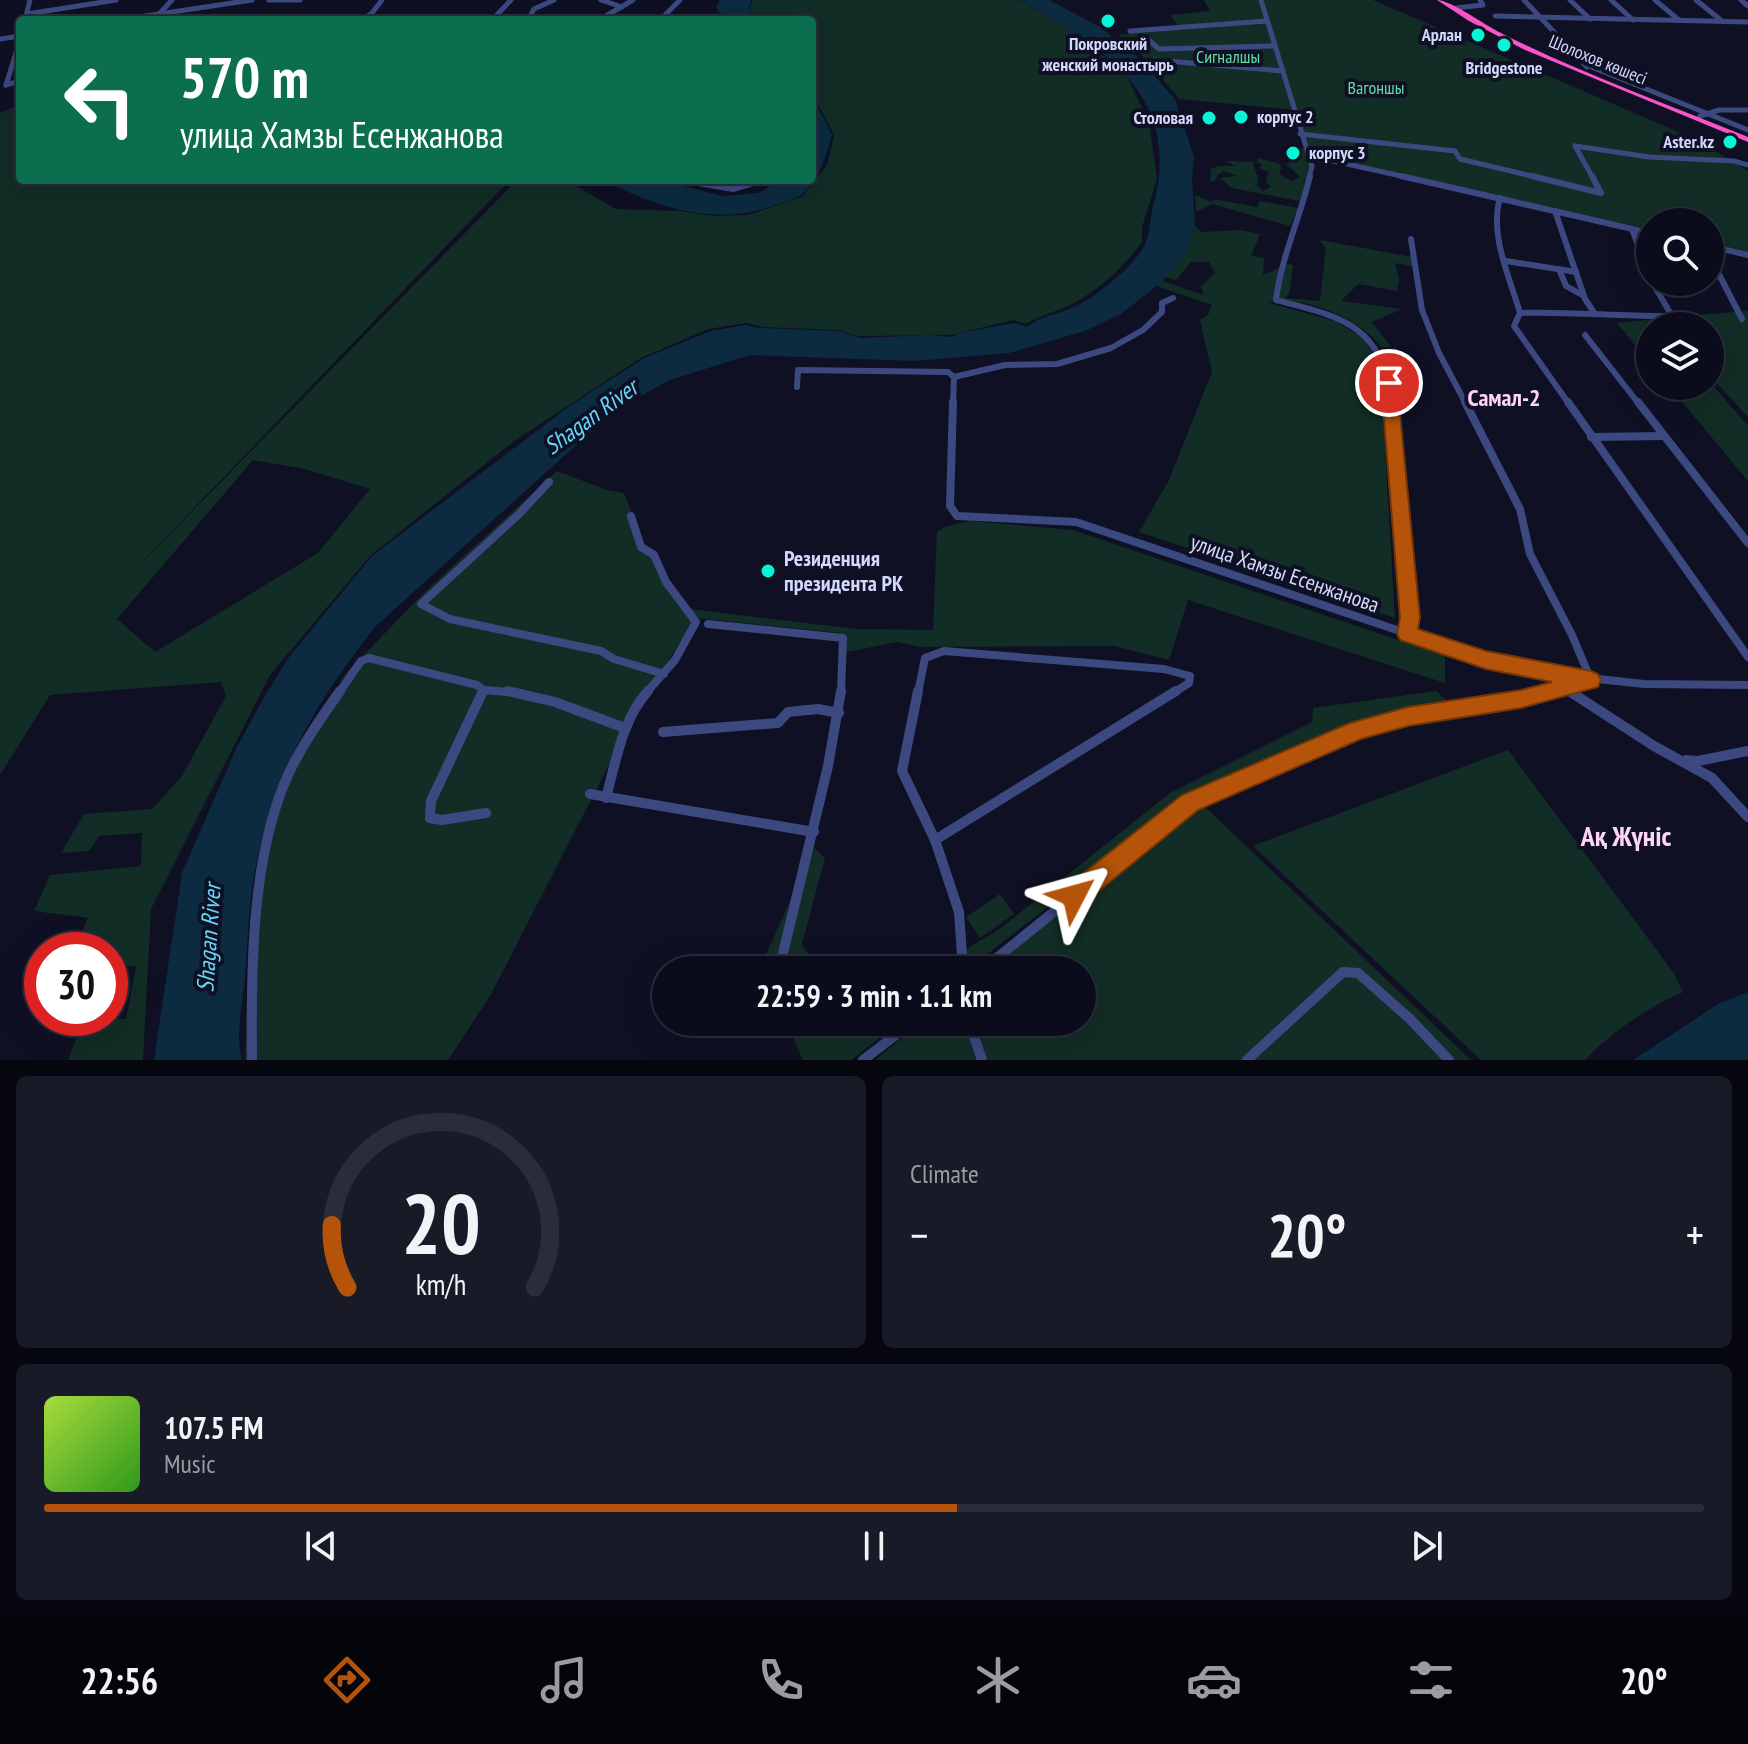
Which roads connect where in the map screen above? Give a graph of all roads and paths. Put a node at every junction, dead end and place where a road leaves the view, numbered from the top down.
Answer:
1 (116, 0) edge
2 (172, 0) edge
3 (252, 0) edge
4 (269, 0) edge
5 (300, 0) edge
6 (382, 0) edge
7 (511, 0) edge
8 (554, 0) edge
9 (601, 0) edge
10 (633, 0) edge
11 (680, 0) edge
12 (1261, 0) edge
13 (1442, 0) edge
14 (1480, 0) edge
15 (1524, 0) edge
16 (1570, 0) edge
17 (1611, 0) edge
18 (1655, 0) edge
19 (1696, 0) edge
20 (1741, 0) edge
21 (1748, 6) edge
22 (622, 7) junction
23 (1456, 8) junction
24 (160, 14) junction
25 (31, 16) edge
26 (146, 16) edge
27 (370, 16) edge
28 (496, 16) edge
29 (530, 16) edge
30 (606, 16) edge
31 (664, 16) edge
32 (1495, 16) dead end
33 (1540, 17) junction
34 (1590, 19) junction
35 (1633, 20) junction
36 (1267, 21) junction
37 (1679, 21) junction
38 (1722, 22) junction
39 (1748, 22) edge
40 (1130, 31) dead end
41 (1144, 36) dead end
42 (1274, 46) junction
43 (1155, 60) dead end
44 (16, 62) edge
45 (1584, 67) junction
46 (1283, 71) junction
47 (16, 82) edge
48 (1748, 110) edge
49 (1701, 115) junction
50 (1748, 130) edge
51 (1300, 134) junction
52 (1748, 138) edge
53 (1311, 160) junction
54 (1748, 165) edge
55 (709, 184) edge
56 (752, 184) edge
57 (1500, 198) junction
58 (1555, 211) junction
59 (1632, 229) junction
60 (1636, 230) edge
61 (1411, 239) dead end
62 (1636, 240) edge
63 (1724, 249) edge
64 (1748, 255) edge
65 (1506, 261) junction
66 (1559, 269) junction
67 (1576, 272) junction
68 (1724, 284) edge
69 (1584, 296) junction
70 (1661, 296) edge
71 (1173, 298) dead end
72 (1520, 313) junction
73 (1595, 314) junction
74 (1742, 319) dead end
75 (1585, 335) dead end
76 (951, 375) junction
77 (797, 387) dead end
78 (1664, 436) junction
79 (1591, 437) junction
80 (549, 482) dead end
81 (631, 516) dead end
82 (1748, 543) edge
83 (708, 624) dead end
84 (1407, 634) junction
85 (1744, 645) edge
86 (1748, 657) edge
87 (664, 674) junction
88 (1591, 680) junction
89 (1748, 685) edge
90 (1564, 688) junction
91 (483, 690) junction
92 (839, 713) junction
93 (625, 728) junction
94 (663, 732) dead end
95 (1748, 751) edge
96 (1679, 759) junction
97 (590, 794) dead end
98 (606, 798) junction
99 (486, 813) dead end
100 (1748, 817) edge
101 (814, 832) junction
102 (935, 840) junction
103 (783, 956) edge
104 (962, 956) edge
105 (999, 956) edge
106 (895, 1036) edge
107 (974, 1036) edge
108 (252, 1060) edge
109 (863, 1060) edge
110 (982, 1060) edge
111 (1247, 1060) edge
112 (1449, 1060) edge

1 - 25 street
2 - 24 street
3 - 24 street
4 - 5 street
6 - 27 street
7 - 28 street
8 - 29 street
9 - 22 street
10 - 22 street
11 - 31 street
12 - 36 street
13 - 23 highway, Шолохов көшесі
13 - 49 highway, Шолохов көшесі
14 - 23 street
15 - 33 street
16 - 34 street
17 - 35 street
18 - 37 street
19 - 38 street
20 - 21 street
22 - 30 street
23 - 45 highway, Шолохов көшесі
24 - 26 street
32 - 33 street
33 - 34 street
33 - 45 street
34 - 35 street
35 - 37 street
36 - 40 street
36 - 42 street
37 - 38 street
38 - 39 street
41 - 42 street
42 - 46 street
43 - 46 street
44 - 47 street
45 - 49 highway, Шолохов көшесі
46 - 51 street
48 - 49 street
49 - 50 street
49 - 52 highway, Шолохов көшесі
51 - 53 street
51 - 54 street
53 - 57 street
53 - 84 street
55 - 56 street
57 - 58 street
57 - 65 street
58 - 59 street
58 - 67 street
59 - 60 street
59 - 62 street
61 - 88 street
63 - 64 street
65 - 66 street
65 - 72 street
66 - 67 street
66 - 69 street
67 - 69 street
68 - 74 street
69 - 73 street
70 - 73 street
71 - 76 street
72 - 73 street
72 - 79 street
75 - 78 street
76 - 77 street
76 - 84 street, улица Хамзы Есенжанова
78 - 79 street
78 - 82 street
79 - 85 street
80 - 87 street
81 - 87 street
83 - 92 street
84 - 88 street, улица Хамзы Есенжанова
85 - 86 street
87 - 93 street
88 - 89 street, улица Хамзы Есенжанова
88 - 90 street
90 - 96 street
90 - 105 street
91 - 93 street
91 - 99 street
91 - 108 street
92 - 94 street
92 - 101 street
93 - 98 street
95 - 96 street
96 - 100 street
97 - 98 street
98 - 101 street
101 - 103 street
102 - 102 street
102 - 104 street
106 - 109 street
107 - 110 street
111 - 112 street

